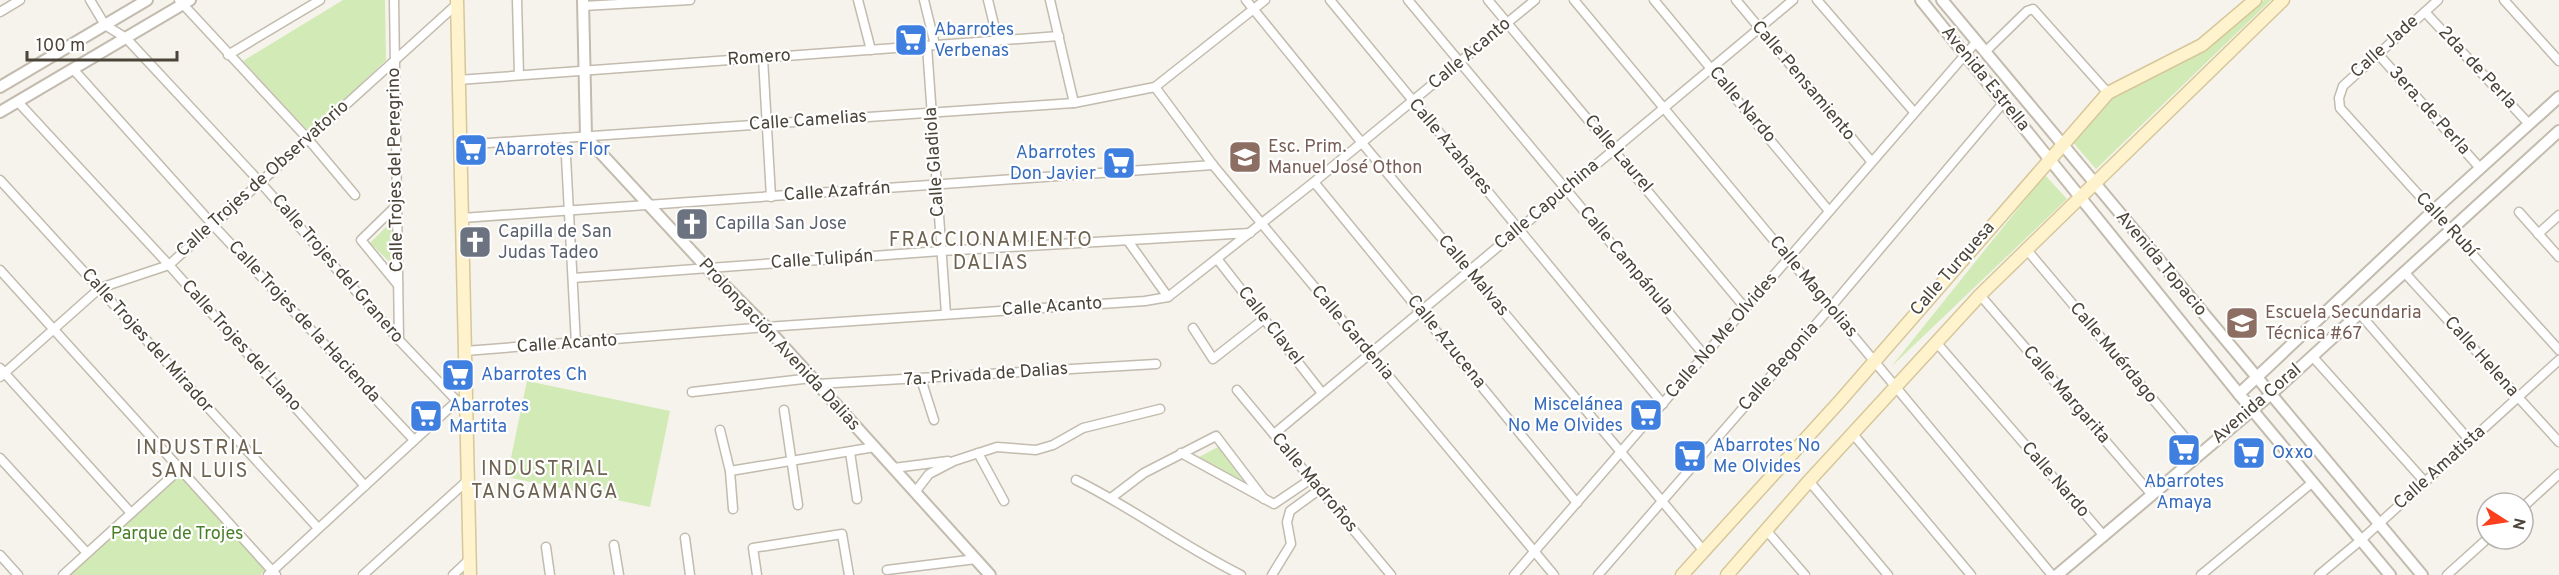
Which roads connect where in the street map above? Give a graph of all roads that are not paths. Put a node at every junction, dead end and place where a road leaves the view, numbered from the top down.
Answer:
1 (20, 0) edge
2 (90, 0) edge
3 (147, 0) edge
4 (320, 0) edge
5 (394, 0) edge
6 (517, 0) edge
7 (690, 0) edge
8 (858, 0) edge
9 (924, 0) edge
10 (988, 0) edge
11 (1050, 0) edge
12 (1246, 0) edge
13 (1265, 0) edge
14 (1330, 0) edge
15 (1408, 0) edge
16 (1488, 0) edge
17 (1535, 0) edge
18 (1574, 0) edge
19 (1654, 0) edge
20 (1736, 0) edge
21 (1793, 0) edge
22 (1816, 0) edge
23 (1921, 0) edge
24 (1942, 0) edge
25 (2255, 0) edge
26 (2283, 0) edge
27 (2438, 0) edge
28 (2504, 0) edge
29 (184, 2) edge
30 (457, 2) edge
31 (583, 3) edge
32 (1253, 9) junction
33 (0, 12) edge
34 (2425, 12) junction
35 (1508, 23) junction
36 (105, 25) junction
37 (1760, 28) junction
38 (1059, 36) junction
39 (126, 38) junction
40 (998, 41) junction
41 (1977, 41) junction
42 (931, 46) junction
43 (871, 50) junction
44 (1985, 52) junction
45 (228, 54) junction
46 (1965, 54) junction
47 (2378, 54) junction
48 (395, 58) junction
49 (763, 58) junction
50 (2559, 61) edge
51 (1460, 63) junction
52 (1711, 68) junction
53 (73, 69) junction
54 (585, 71) junction
55 (519, 75) junction
56 (458, 80) junction
57 (0, 87) edge
58 (1155, 87) junction
59 (2108, 93) junction
60 (2559, 97) edge
61 (2339, 98) joint
62 (18, 102) junction
63 (1413, 102) junction
64 (2004, 102) junction
65 (1074, 103) junction
66 (1664, 108) junction
67 (0, 112) edge
68 (1914, 112) junction
69 (931, 113) junction
70 (767, 124) junction
71 (2529, 124) junction
72 (2559, 131) edge
73 (586, 136) junction
74 (565, 138) junction
75 (308, 139) junction
76 (1362, 143) junction
77 (460, 145) junction
78 (2062, 145) junction
79 (1615, 149) junction
80 (2050, 158) junction
81 (1870, 161) junction
82 (1212, 165) junction
83 (2480, 168) junction
84 (0, 180) edge
85 (260, 182) junction
86 (1314, 182) junction
87 (2094, 183) junction
88 (936, 184) junction
89 (1567, 189) junction
90 (356, 195) dead end
91 (771, 196) junction
92 (2081, 196) junction
93 (397, 205) junction
94 (649, 205) junction
95 (569, 211) junction
96 (1829, 211) junction
97 (2433, 211) junction
98 (2519, 212) dead end
99 (2559, 215) edge
100 (462, 218) junction
101 (1262, 224) junction
102 (213, 225) junction
103 (1518, 230) junction
104 (2451, 230) junction
105 (1250, 233) junction
106 (2538, 234) junction
107 (1128, 241) junction
108 (2027, 250) junction
109 (941, 251) junction
110 (2559, 257) edge
111 (1789, 258) junction
112 (1218, 260) junction
113 (169, 265) junction
114 (708, 269) junction
115 (0, 270) edge
116 (1469, 271) junction
117 (2404, 272) junction
118 (573, 278) junction
119 (398, 285) junction
120 (100, 288) junction
121 (1980, 295) junction
122 (1167, 297) junction
123 (2196, 306) junction
124 (1830, 308) junction
125 (1746, 309) junction
126 (1420, 311) junction
127 (2359, 313) junction
128 (946, 314) junction
129 (1264, 319) junction
130 (2181, 320) junction
131 (766, 327) junction
132 (53, 328) junction
133 (1193, 328) dead end
134 (399, 340) junction
135 (1936, 342) junction
136 (576, 344) junction
137 (2559, 350) edge
138 (465, 351) junction
139 (1370, 354) junction
140 (1705, 356) junction
141 (2312, 356) junction
142 (2559, 360) edge
143 (1875, 361) junction
144 (1156, 364) dead end
145 (2, 373) edge
146 (921, 379) junction
147 (2256, 379) junction
148 (815, 381) junction
149 (1896, 387) junction
150 (1237, 390) dead end
151 (692, 392) dead end
152 (1322, 393) junction
153 (2239, 394) junction
154 (2270, 395) junction
155 (2518, 397) junction
156 (462, 400) junction
157 (1663, 404) junction
158 (1160, 409) dead end
159 (2251, 409) junction
160 (784, 410) dead end
161 (934, 420) dead end
162 (720, 430) dead end
163 (1274, 434) junction
164 (1853, 434) junction
165 (414, 440) junction
166 (2470, 441) junction
167 (2559, 442) edge
168 (875, 447) junction
169 (850, 452) junction
170 (1621, 452) junction
171 (978, 453) junction
172 (1181, 453) junction
173 (2200, 455) junction
174 (0, 458) edge
175 (954, 460) junction
176 (792, 461) junction
177 (894, 468) junction
178 (180, 470) junction
179 (730, 471) junction
180 (2559, 474) edge
181 (1311, 479) junction
182 (468, 480) junction
183 (1076, 480) dead end
184 (1809, 481) junction
185 (2313, 482) junction
186 (2425, 482) junction
187 (365, 486) junction
188 (1320, 489) junction
189 (916, 491) junction
190 (2152, 495) junction
191 (2535, 496) edge
192 (1111, 498) junction
193 (856, 499) dead end
194 (1264, 499) junction
195 (1004, 501) dead end
196 (1662, 501) junction
197 (1577, 503) junction
198 (798, 505) dead end
199 (734, 509) dead end
200 (131, 513) junction
201 (2379, 524) junction
202 (318, 528) junction
203 (1766, 530) junction
204 (2104, 536) junction
205 (685, 538) dead end
206 (2361, 540) junction
207 (614, 545) dead end
208 (546, 547) dead end
209 (1703, 550) junction
210 (2475, 550) edge
211 (1535, 551) junction
212 (87, 553) junction
213 (0, 555) edge
214 (470, 559) junction
215 (976, 559) junction
216 (887, 570) dead end
217 (272, 574) edge
218 (18, 575) edge
219 (63, 575) edge
220 (363, 575) edge
221 (453, 575) edge
222 (470, 575) edge
223 (550, 575) edge
224 (619, 575) edge
225 (690, 575) edge
226 (757, 575) edge
227 (849, 575) edge
228 (990, 575) edge
229 (1241, 575) edge
230 (1272, 575) edge
231 (1392, 575) edge
232 (1514, 575) edge
233 (1554, 575) edge
234 (1598, 575) edge
235 (1682, 575) edge
236 (1727, 575) edge
237 (1805, 575) edge
238 (1888, 575) edge
239 (1971, 575) edge
240 (2052, 575) edge
241 (2057, 575) edge
242 (2200, 575) edge
243 (2319, 575) edge
244 (2390, 575) edge
245 (2421, 575) edge
246 (2447, 575) edge

1 - 33 street
2 - 36 street, Calle Trojes del Granero
3 - 36 street
4 - 45 street
5 - 48 street, Calle Trojes del Peregrino
6 - 55 street
7 - 31 street
8 - 43 street
9 - 42 street, Calle Gladiola
10 - 40 street
11 - 38 street
12 - 32 street, Calle Malvas
13 - 32 street
14 - 63 street, Calle Azahares
15 - 51 street, Calle Campánula
16 - 35 street, Calle Laurel
17 - 35 street, Calle Acanto
18 - 66 street, Calle Magnolias
19 - 52 street, Calle Nardo
20 - 37 street, Calle Pensamiento
21 - 37 street, Calle Capuchina
22 - 68 street
23 - 46 street, Avenida Estrella
24 - 41 street, Avenida Estrella
25 - 59 main road, Calle Turquesa
26 - 87 main road, Calle Turquesa
27 - 34 street, Calle Jade
28 - 50 street
29 - 39 street
29 - 45 street
30 - 48 street, Calle Trojes de Observatorio
30 - 56 main road
31 - 54 street
32 - 58 street
32 - 76 street, Calle Malvas
34 - 47 street, Calle Jade
34 - 71 street, 2da. de Perla
35 - 51 street, Calle Acanto
35 - 79 street, Calle Laurel
36 - 39 street, Calle Trojes del Granero
36 - 57 street
37 - 52 street, Calle Capuchina
37 - 81 street, Calle Pensamiento
38 - 40 street, Romero
38 - 65 street
39 - 53 street
39 - 85 street, Calle Trojes del Granero
40 - 42 street, Romero
41 - 44 street, Avenida Estrella
41 - 46 street, Calle No Me Olvides
42 - 43 street, Romero
42 - 69 street, Calle Gladiola
43 - 49 street, Romero
44 - 59 street
44 - 78 street, Avenida Estrella
45 - 75 street
46 - 64 street, Avenida Estrella
46 - 68 street, Calle No Me Olvides
47 - 61 street, Calle Jade
47 - 83 street, 3era. de Perla
48 - 75 street, Calle Trojes de Observatorio
48 - 93 street, Calle Trojes del Peregrino
49 - 54 street, Romero
49 - 70 street
51 - 63 street, Calle Acanto
51 - 89 street, Calle Campánula
52 - 66 street, Calle Capuchina
52 - 96 street, Calle Nardo
53 - 62 street
53 - 102 street, Calle Trojes de la Hacienda
54 - 55 street, Romero
54 - 73 street
55 - 56 street, Romero
56 - 77 main road
58 - 65 street, Calle Camelias
58 - 82 street, Calle Gardenia
59 - 78 main road, Calle Turquesa
60 - 71 street, Avenida Coral
61 - 97 street, Calle Rubí
62 - 67 street
62 - 113 street, Calle Trojes del Llano
63 - 76 street, Calle Acanto
63 - 103 street, Calle Azahares
64 - 80 street, Avenida Estrella
64 - 124 street, Calle Begonia
65 - 69 street, Calle Camelias
66 - 79 street, Calle Capuchina
66 - 111 street, Calle Magnolias
68 - 81 street, Calle No Me Olvides
69 - 70 street, Calle Camelias
69 - 88 street, Calle Gladiola
70 - 73 street, Calle Camelias
70 - 91 street
71 - 83 street, Avenida Coral
72 - 104 street, Avenida Coral
73 - 74 street, Calle Camelias
73 - 94 street, Prolongación Avenida Dalias
74 - 77 street, Calle Camelias
74 - 95 street
75 - 85 street, Calle Trojes de Observatorio
75 - 90 street
76 - 86 street, Calle Acanto
76 - 116 street, Calle Malvas
77 - 100 main road
78 - 80 main road, Calle Turquesa
78 - 87 street, Avenida Topacio
79 - 89 street, Calle Capuchina
79 - 125 street, Calle Laurel
80 - 92 street, Avenida Topacio
80 - 143 main road, Calle Turquesa
81 - 96 street, Calle No Me Olvides
82 - 88 street, Calle Azafrán
82 - 101 street, Calle Gardenia
83 - 97 street, Avenida Coral
84 - 120 street, Calle Trojes del Mirador
85 - 102 street, Calle Trojes de Observatorio
85 - 134 street, Calle Trojes del Granero
86 - 101 street, Calle Acanto
86 - 126 street, Calle Azucena
87 - 92 main road, Calle Turquesa
87 - 123 street, Avenida Topacio
88 - 91 street, Calle Azafrán
88 - 109 street, Calle Gladiola
89 - 103 street, Calle Capuchina
89 - 140 street, Calle Campánula
91 - 94 street, Calle Azafrán
92 - 108 main road, Calle Turquesa
92 - 130 street, Avenida Topacio
93 - 119 street, Calle Trojes del Peregrino
93 - 119 street
94 - 95 street, Calle Azafrán
94 - 114 street, Prolongación Avenida Dalias
95 - 100 street, Calle Azafrán
95 - 118 street
96 - 111 street, Calle No Me Olvides
97 - 104 street, Calle Rubí
97 - 147 street, Avenida Coral
98 - 106 street
99 - 106 street
100 - 138 main road
101 - 105 street, Calle Acanto
101 - 139 street, Calle Gardenia
102 - 113 street, Calle Trojes de Observatorio
102 - 165 street, Calle Trojes de la Hacienda
103 - 116 street, Calle Capuchina
103 - 157 street, Calle Azahares
104 - 117 street, Avenida Coral
104 - 137 street, Calle Rubí
105 - 107 street, Calle Tulipán
105 - 112 street, Calle Acanto
106 - 110 street
107 - 109 street, Calle Tulipán
107 - 122 street
108 - 121 main road, Calle Turquesa
108 - 173 street, Calle Muérdago
109 - 114 street, Calle Tulipán
109 - 128 street, Calle Gladiola
111 - 124 street, Calle Magnolias
111 - 125 street, Calle No Me Olvides
112 - 122 street, Calle Acanto
112 - 129 street, Calle Clavel
113 - 120 street, Calle Trojes de Observatorio
113 - 187 street, Calle Trojes del Llano
114 - 118 street, Calle Tulipán
114 - 131 street, Prolongación Avenida Dalias
115 - 132 street
116 - 126 street, Calle Capuchina
116 - 170 street, Calle Malvas
117 - 127 street, Avenida Coral
117 - 155 street, Calle Helena
118 - 136 street
119 - 134 street, Calle Trojes del Peregrino
120 - 132 street, Calle Trojes de Observatorio
120 - 202 street, Calle Trojes del Mirador
121 - 135 main road, Calle Turquesa
121 - 190 street, Calle Margarita
122 - 128 street, Calle Acanto
123 - 130 street
123 - 147 street, Avenida Topacio
124 - 143 street, Calle Magnolias
124 - 196 street, Calle Begonia
125 - 140 street, Calle No Me Olvides
126 - 139 street, Calle Capuchina
126 - 197 street, Calle Azucena
127 - 141 street, Avenida Coral
127 - 166 street
128 - 131 street, Calle Acanto
129 - 133 street
129 - 152 street, Calle Clavel
130 - 153 street, Avenida Topacio
131 - 136 street, Calle Acanto
131 - 148 street, Prolongación Avenida Dalias
132 - 145 street, Calle Trojes de Observatorio
132 - 178 street
134 - 156 street, Calle Trojes del Granero
135 - 149 main road, Calle Turquesa
135 - 204 street, Calle Nardo
136 - 138 street, Calle Acanto
138 - 156 main road
139 - 152 street, Calle Capuchina
139 - 211 street, Calle Gardenia
140 - 157 street, Calle No Me Olvides
141 - 154 street, Avenida Coral
141 - 186 street
142 - 155 street, Calle Amatista
143 - 149 street, Calle Magnolias
143 - 209 main road, Calle Turquesa
144 - 146 street, 7a. Privada de Dalias
145 - 200 street
146 - 148 street, 7a. Privada de Dalias
146 - 161 street
147 - 153 street, Avenida Coral
147 - 154 street, Avenida Topacio
148 - 151 street, 7a. Privada de Dalias
148 - 168 street, Prolongación Avenida Dalias
149 - 164 main road, Calle Turquesa
149 - 240 street, Calle Magnolias
150 - 163 street, Calle Madroños
152 - 163 street, Calle Capuchina
153 - 159 street, Avenida Topacio
154 - 159 street, Avenida Coral
154 - 201 street, Avenida Topacio
155 - 166 street, Calle Amatista
155 - 167 street, Calle Helena
156 - 165 street
156 - 182 main road
157 - 170 street, Calle No Me Olvides
158 - 171 street
159 - 173 street, Avenida Coral
159 - 185 street, Avenida Topacio
160 - 176 street
162 - 179 street
163 - 181 street, Calle Madroños
164 - 184 main road, Calle Turquesa
164 - 239 street
165 - 187 street
166 - 186 street, Calle Amatista
168 - 169 street
168 - 177 street, Prolongación Avenida Dalias
169 - 176 street
169 - 193 street
170 - 196 street, Calle Malvas
170 - 197 street, Calle No Me Olvides
171 - 175 street
171 - 195 street
172 - 192 street
172 - 194 street
172 - 194 street
173 - 190 street, Avenida Coral
174 - 212 street
175 - 177 street
175 - 189 street
176 - 179 street
176 - 198 street
177 - 189 street, Prolongación Avenida Dalias
178 - 200 street
178 - 217 street
179 - 199 street
180 - 191 street
181 - 188 street, Calle Madroños
181 - 194 street
182 - 214 main road
182 - 220 street
183 - 192 street
184 - 203 main road, Calle Turquesa
184 - 238 street
185 - 206 street, Avenida Topacio
185 - 242 street
186 - 201 street, Calle Amatista
187 - 202 street
188 - 230 street
188 - 231 street, Calle Madroños
189 - 215 street, Prolongación Avenida Dalias
190 - 204 street, Avenida Coral
192 - 229 street
196 - 209 street, Calle Malvas
196 - 234 street, Calle Begonia
197 - 211 street, Calle No Me Olvides
200 - 212 street
201 - 206 street, Calle Amatista
201 - 245 street, Avenida Topacio
202 - 217 street
203 - 236 main road, Calle Turquesa
203 - 237 street
204 - 241 street, Avenida Coral
205 - 225 street
206 - 243 street, Calle Amatista
206 - 244 street, Avenida Topacio
207 - 224 street
208 - 223 street
209 - 235 main road, Calle Turquesa
210 - 246 street
211 - 232 street, Calle No Me Olvides
211 - 233 street, Calle Gardenia
212 - 219 street
213 - 218 street
214 - 221 street
214 - 222 main road
215 - 216 street
215 - 228 street, Prolongación Avenida Dalias
226 - 227 street

